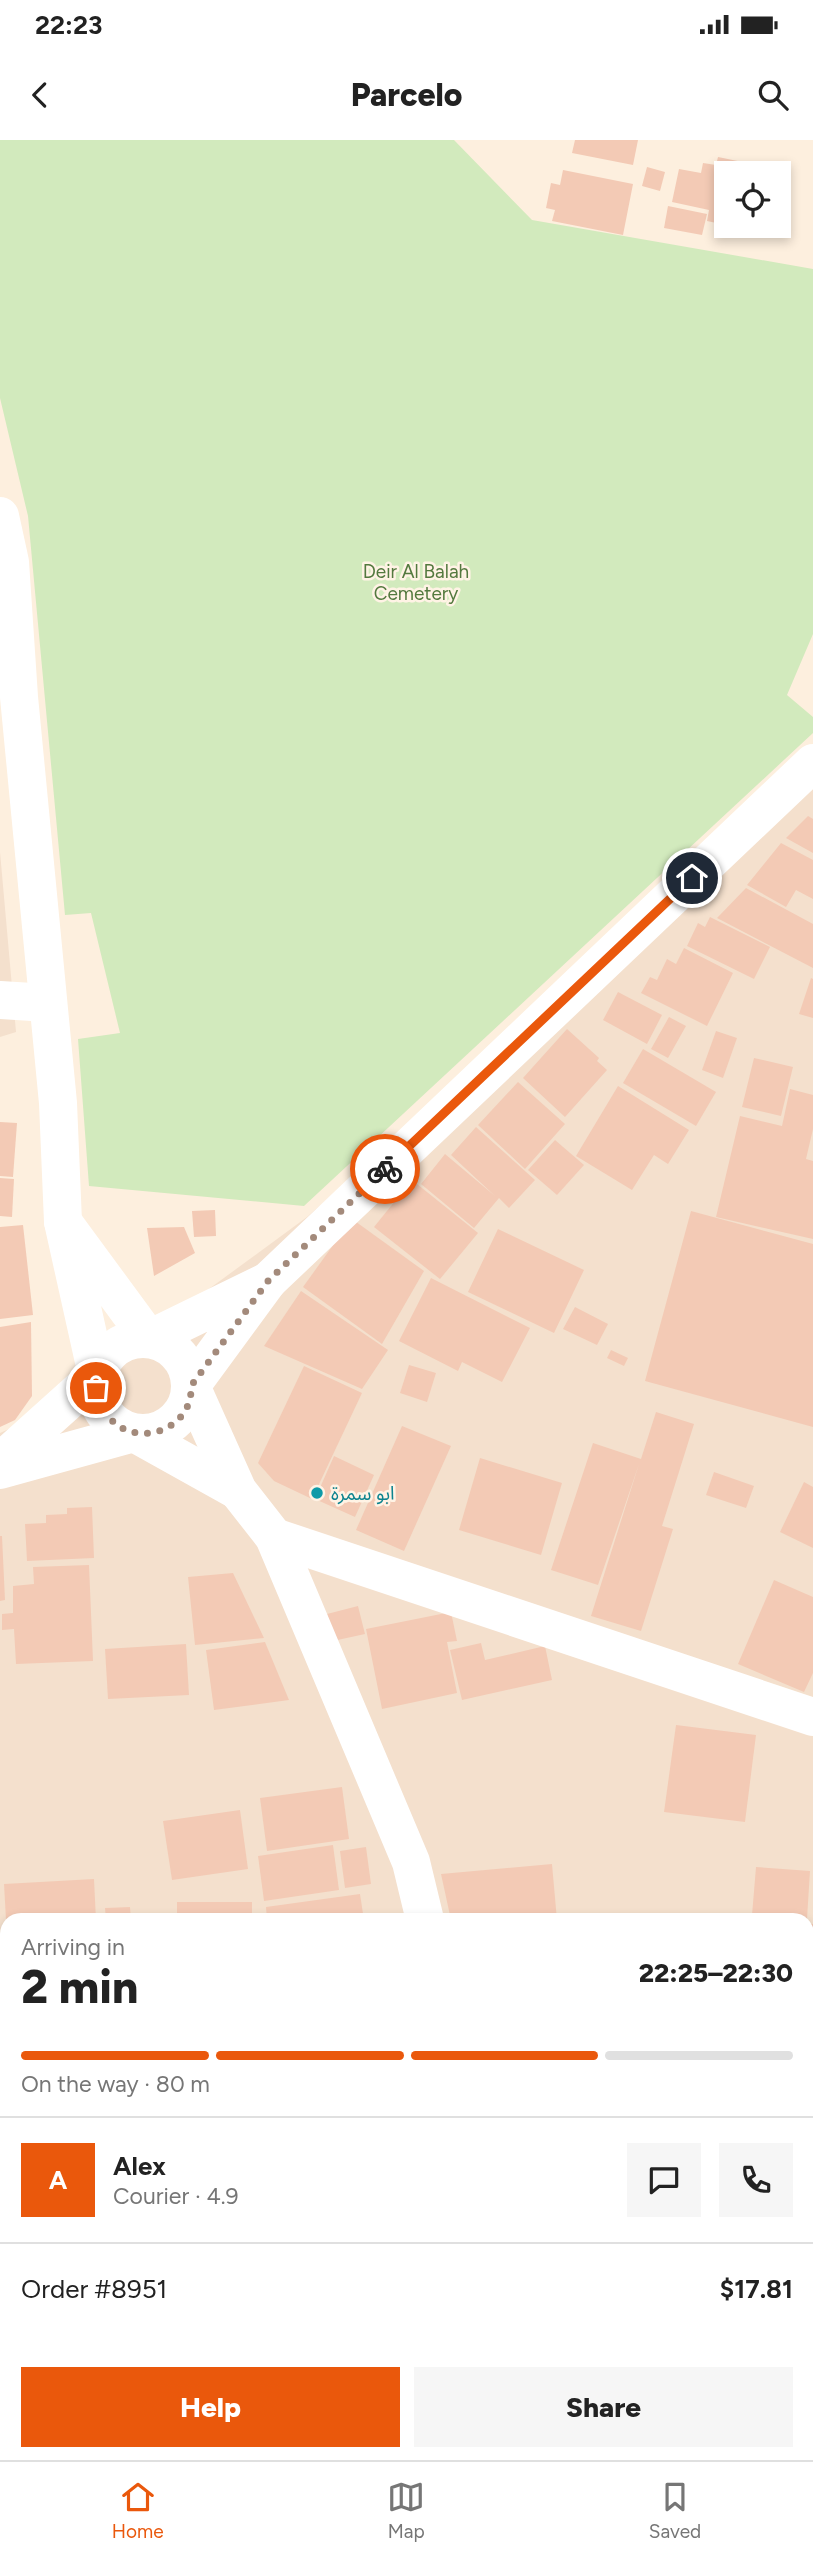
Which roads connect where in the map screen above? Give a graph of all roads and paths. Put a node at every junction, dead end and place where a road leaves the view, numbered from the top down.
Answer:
1 (0, 516) edge
2 (5, 562) edge
3 (10, 697) edge
4 (813, 763) edge
5 (0, 1000) edge
6 (48, 1003) junction
7 (63, 1222) junction
8 (268, 1281) junction
9 (149, 1339) junction
10 (97, 1375) junction
11 (191, 1386) junction
12 (134, 1433) junction
13 (0, 1462) edge
14 (0, 1470) edge
15 (238, 1491) junction
16 (274, 1537) junction
17 (813, 1717) edge
18 (423, 1913) edge

1 - 2 street
2 - 3 street
3 - 6 street
4 - 8 street
5 - 6 street
6 - 7 street
7 - 9 street
7 - 10 street
8 - 9 street
8 - 11 street
9 - 10 street
9 - 11 street
10 - 12 street
10 - 13 street
11 - 12 street
11 - 15 street
12 - 14 street
12 - 15 street
15 - 16 street
16 - 17 street
16 - 18 street

